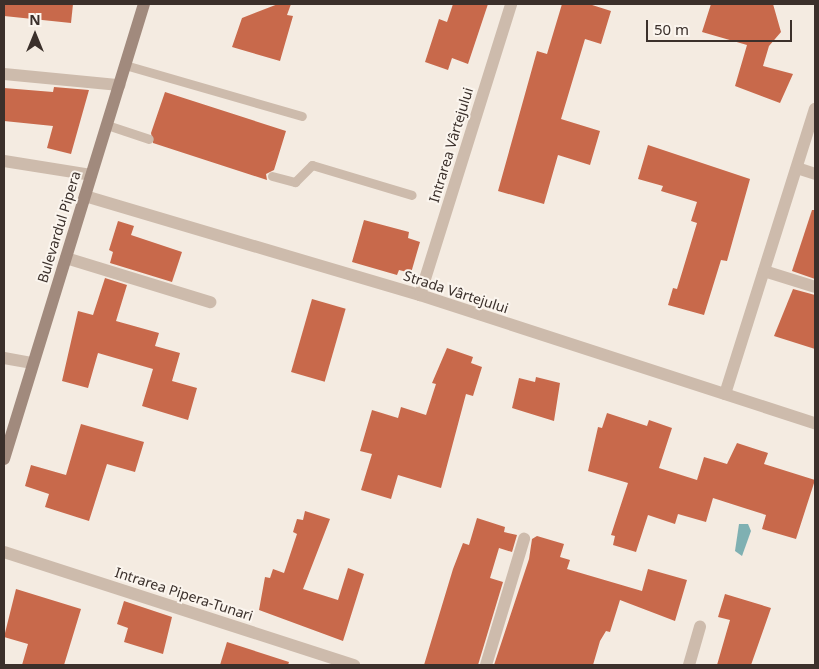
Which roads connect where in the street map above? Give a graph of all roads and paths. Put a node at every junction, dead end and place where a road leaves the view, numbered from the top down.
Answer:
1 (144, 4) edge
2 (510, 4) edge
3 (125, 65) junction
4 (4, 74) edge
5 (119, 85) junction
6 (815, 110) edge
7 (302, 116) dead end
8 (107, 125) junction
9 (150, 139) dead end
10 (4, 161) edge
11 (797, 168) junction
12 (815, 174) edge
13 (91, 175) junction
14 (272, 176) dead end
15 (412, 195) dead end
16 (85, 196) junction
17 (66, 258) junction
18 (764, 271) junction
19 (815, 287) edge
20 (420, 295) junction
21 (210, 302) dead end
22 (4, 358) edge
23 (33, 363) junction
24 (725, 394) junction
25 (815, 423) edge
26 (4, 459) edge
27 (524, 539) dead end
28 (4, 552) edge
29 (700, 627) dead end
30 (354, 665) edge
31 (486, 665) edge
32 (689, 665) edge

1 - 3 main road, Bulevardul Pipera
2 - 20 street, Intrarea Vârtejului
3 - 5 main road, Bulevardul Pipera
3 - 7 lane
4 - 5 street
5 - 8 main road, Bulevardul Pipera
6 - 11 street
8 - 9 lane
8 - 13 main road, Bulevardul Pipera
10 - 13 street
11 - 12 street
11 - 18 street
13 - 16 main road, Bulevardul Pipera
14 - 15 lane
16 - 17 main road, Bulevardul Pipera
16 - 20 street, Strada Vârtejului
17 - 21 street
17 - 23 main road, Bulevardul Pipera
18 - 19 street
18 - 24 street
20 - 24 street, Strada Vârtejului
22 - 23 street
23 - 26 main road, Bulevardul Pipera
24 - 25 street, Strada Vârtejului
27 - 31 street
28 - 30 street, Intrarea Pipera-Tunari
29 - 32 street

